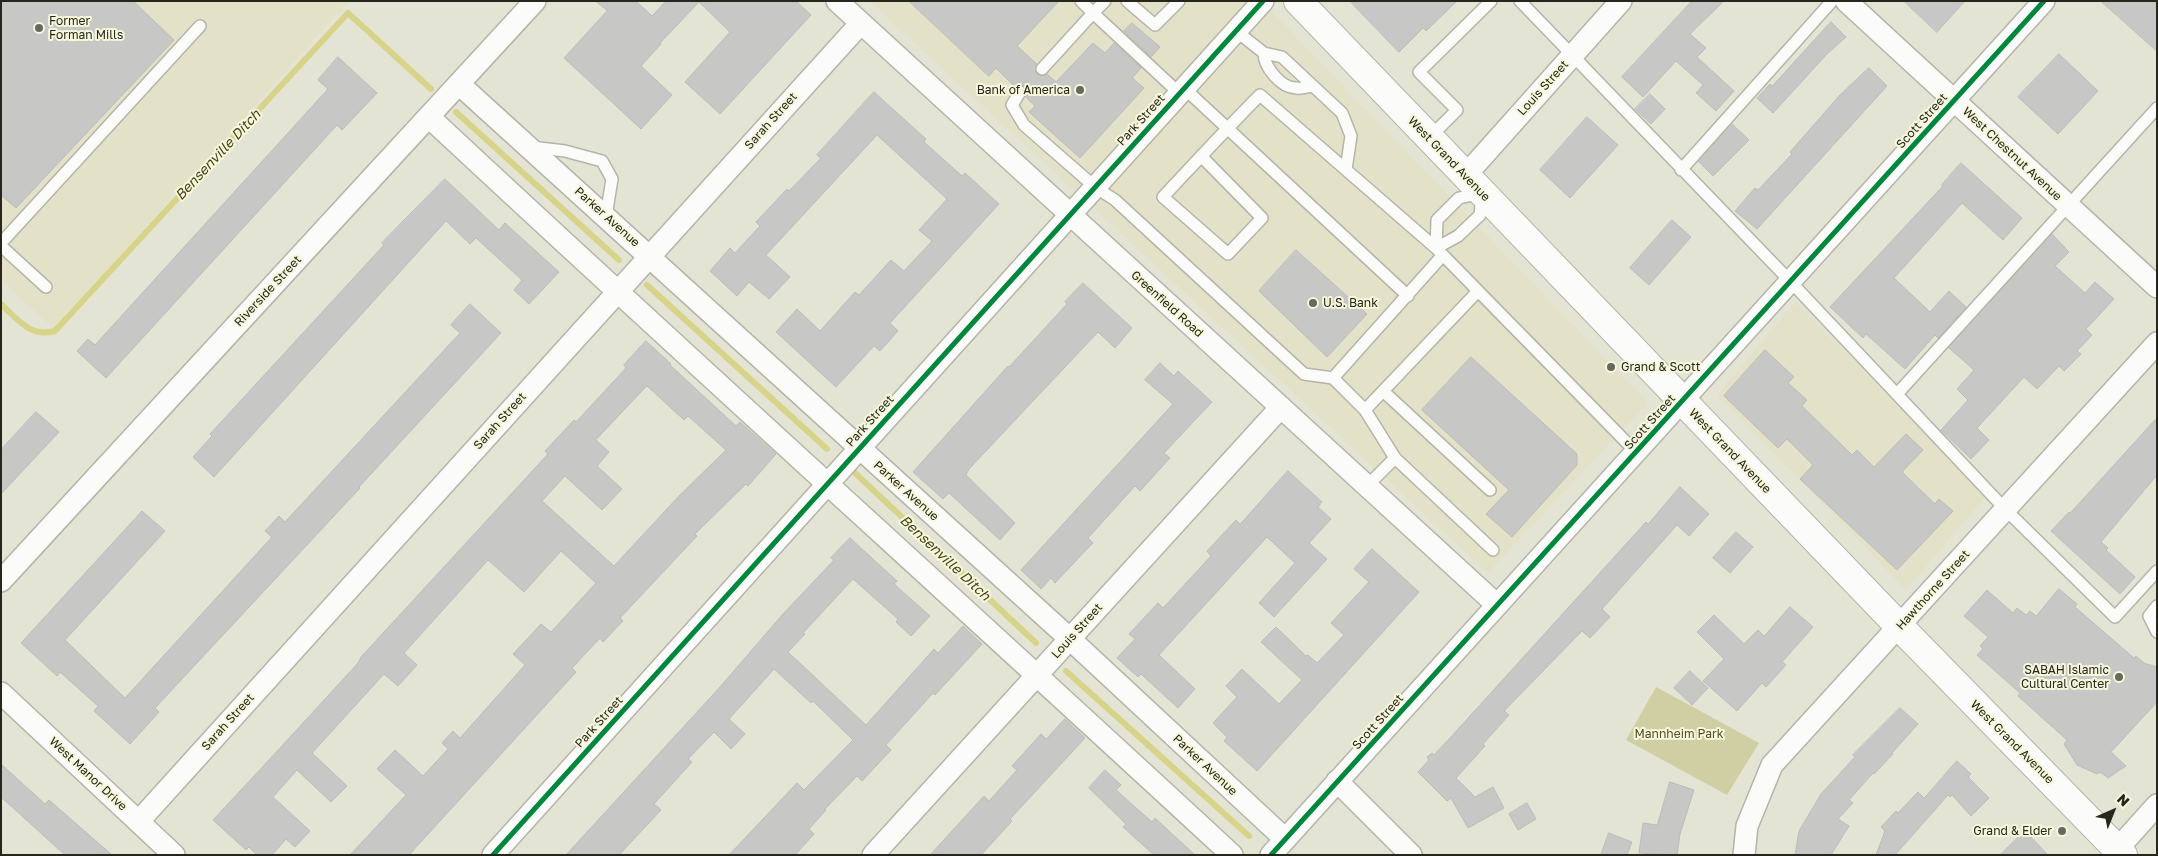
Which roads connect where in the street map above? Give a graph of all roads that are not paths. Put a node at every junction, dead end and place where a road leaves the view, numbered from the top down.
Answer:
1 (535, 1) edge
2 (837, 1) edge
3 (1081, 1) edge
4 (1105, 1) edge
5 (1127, 1) edge
6 (1179, 1) edge
7 (1262, 1) edge
8 (1298, 1) edge
9 (1492, 1) edge
10 (1520, 1) edge
11 (1621, 1) edge
12 (1832, 1) edge
13 (1846, 1) edge
14 (2044, 1) edge
15 (1093, 13) junction
16 (861, 23) junction
17 (200, 26) dead end
18 (1236, 31) junction
19 (1264, 53) junction
20 (1572, 56) junction
21 (1042, 69) dead end
22 (460, 84) junction
23 (1312, 86) junction
24 (1182, 90) junction
25 (1020, 92) dead end
26 (1954, 100) junction
27 (2157, 108) edge
28 (429, 117) junction
29 (1228, 128) junction
30 (1429, 138) junction
31 (530, 147) junction
32 (1201, 156) junction
33 (1346, 169) junction
34 (1681, 170) junction
35 (1473, 184) junction
36 (1095, 187) junction
37 (2068, 206) junction
38 (1069, 215) junction
39 (606, 216) junction
40 (1, 244) edge
41 (1440, 251) junction
42 (649, 255) junction
43 (1790, 281) junction
44 (46, 287) dead end
45 (2157, 287) edge
46 (1478, 290) junction
47 (617, 292) junction
48 (1408, 296) junction
49 (2157, 343) edge
50 (1333, 378) junction
51 (1383, 391) junction
52 (1897, 394) junction
53 (1682, 402) junction
54 (1281, 407) junction
55 (1365, 410) junction
56 (859, 448) junction
57 (1636, 452) junction
58 (1395, 458) junction
59 (827, 484) junction
60 (1368, 486) junction
61 (1490, 490) dead end
62 (2006, 510) junction
63 (1492, 550) dead end
64 (2157, 571) edge
65 (1, 581) edge
66 (1497, 605) junction
67 (2157, 606) edge
68 (1900, 627) junction
69 (2157, 632) edge
70 (1070, 639) junction
71 (1037, 674) junction
72 (1, 693) edge
73 (1337, 781) junction
74 (2157, 805) edge
75 (139, 821) junction
76 (1278, 847) edge
77 (2117, 853) edge
78 (174, 855) edge
79 (493, 855) edge
80 (873, 855) edge
81 (1232, 855) edge
82 (1411, 855) edge
83 (1744, 855) edge

1 - 22 street, Riverside Street
2 - 16 street, Greenfield Road
3 - 15 lane
4 - 15 lane
5 - 6 lane
7 - 18 street, Park Street
8 - 30 main road, West Grand Avenue
9 - 30 lane
10 - 20 lane
11 - 20 street, Louis Street
12 - 34 lane
13 - 26 street, West Chestnut Avenue
14 - 26 street, Scott Street
15 - 21 lane
15 - 24 lane
16 - 38 street, Greenfield Road
16 - 42 street, Sarah Street
17 - 40 lane
18 - 19 lane
18 - 24 street, Park Street
19 - 23 lane
19 - 23 lane
20 - 34 lane
20 - 35 street, Louis Street
22 - 28 street, Riverside Street
22 - 31 street, Parker Avenue
23 - 33 lane
24 - 29 lane
24 - 36 street, Park Street
25 - 36 lane
26 - 37 street, West Chestnut Avenue
26 - 43 street, Scott Street
27 - 37 lane
28 - 47 street
28 - 65 street, Riverside Street
29 - 32 lane
29 - 33 lane
29 - 48 lane
30 - 35 main road, West Grand Avenue
31 - 39 street, Parker Avenue
31 - 39 lane
32 - 32 lane
33 - 41 lane
34 - 43 lane
35 - 41 lane
35 - 41 lane
35 - 53 main road, West Grand Avenue
36 - 38 street, Park Street
36 - 50 lane
37 - 45 street, West Chestnut Avenue
37 - 52 lane
38 - 54 street, Greenfield Road
38 - 56 street, Park Street
39 - 42 street, Parker Avenue
40 - 44 lane
41 - 46 lane
41 - 48 lane
42 - 47 street, Sarah Street
42 - 56 street, Parker Avenue
43 - 52 lane
43 - 53 street, Scott Street
46 - 51 lane
46 - 57 lane
47 - 59 street
47 - 75 street, Sarah Street
48 - 50 lane
49 - 62 street, Hawthorne Street
50 - 55 lane
51 - 55 lane
51 - 61 lane
52 - 62 lane
53 - 57 street, Scott Street
53 - 68 main road, West Grand Avenue
54 - 60 street, Greenfield Road
54 - 70 street, Louis Street
55 - 58 lane
56 - 59 street, Park Street
56 - 70 street, Parker Avenue
57 - 66 street, Scott Street
58 - 60 lane
58 - 63 lane
59 - 71 street
59 - 79 street, Park Street
60 - 66 street, Greenfield Road
62 - 64 lane
62 - 68 street, Hawthorne Street
66 - 73 street, Scott Street
67 - 69 lane
68 - 77 main road, West Grand Avenue
68 - 83 street, Hawthorne Street
70 - 71 street, Louis Street
70 - 76 street, Parker Avenue
71 - 80 street, Louis Street
71 - 81 street
72 - 75 street, West Manor Drive
73 - 76 street, Scott Street
73 - 82 street
74 - 77 street
75 - 78 street, West Manor Drive

